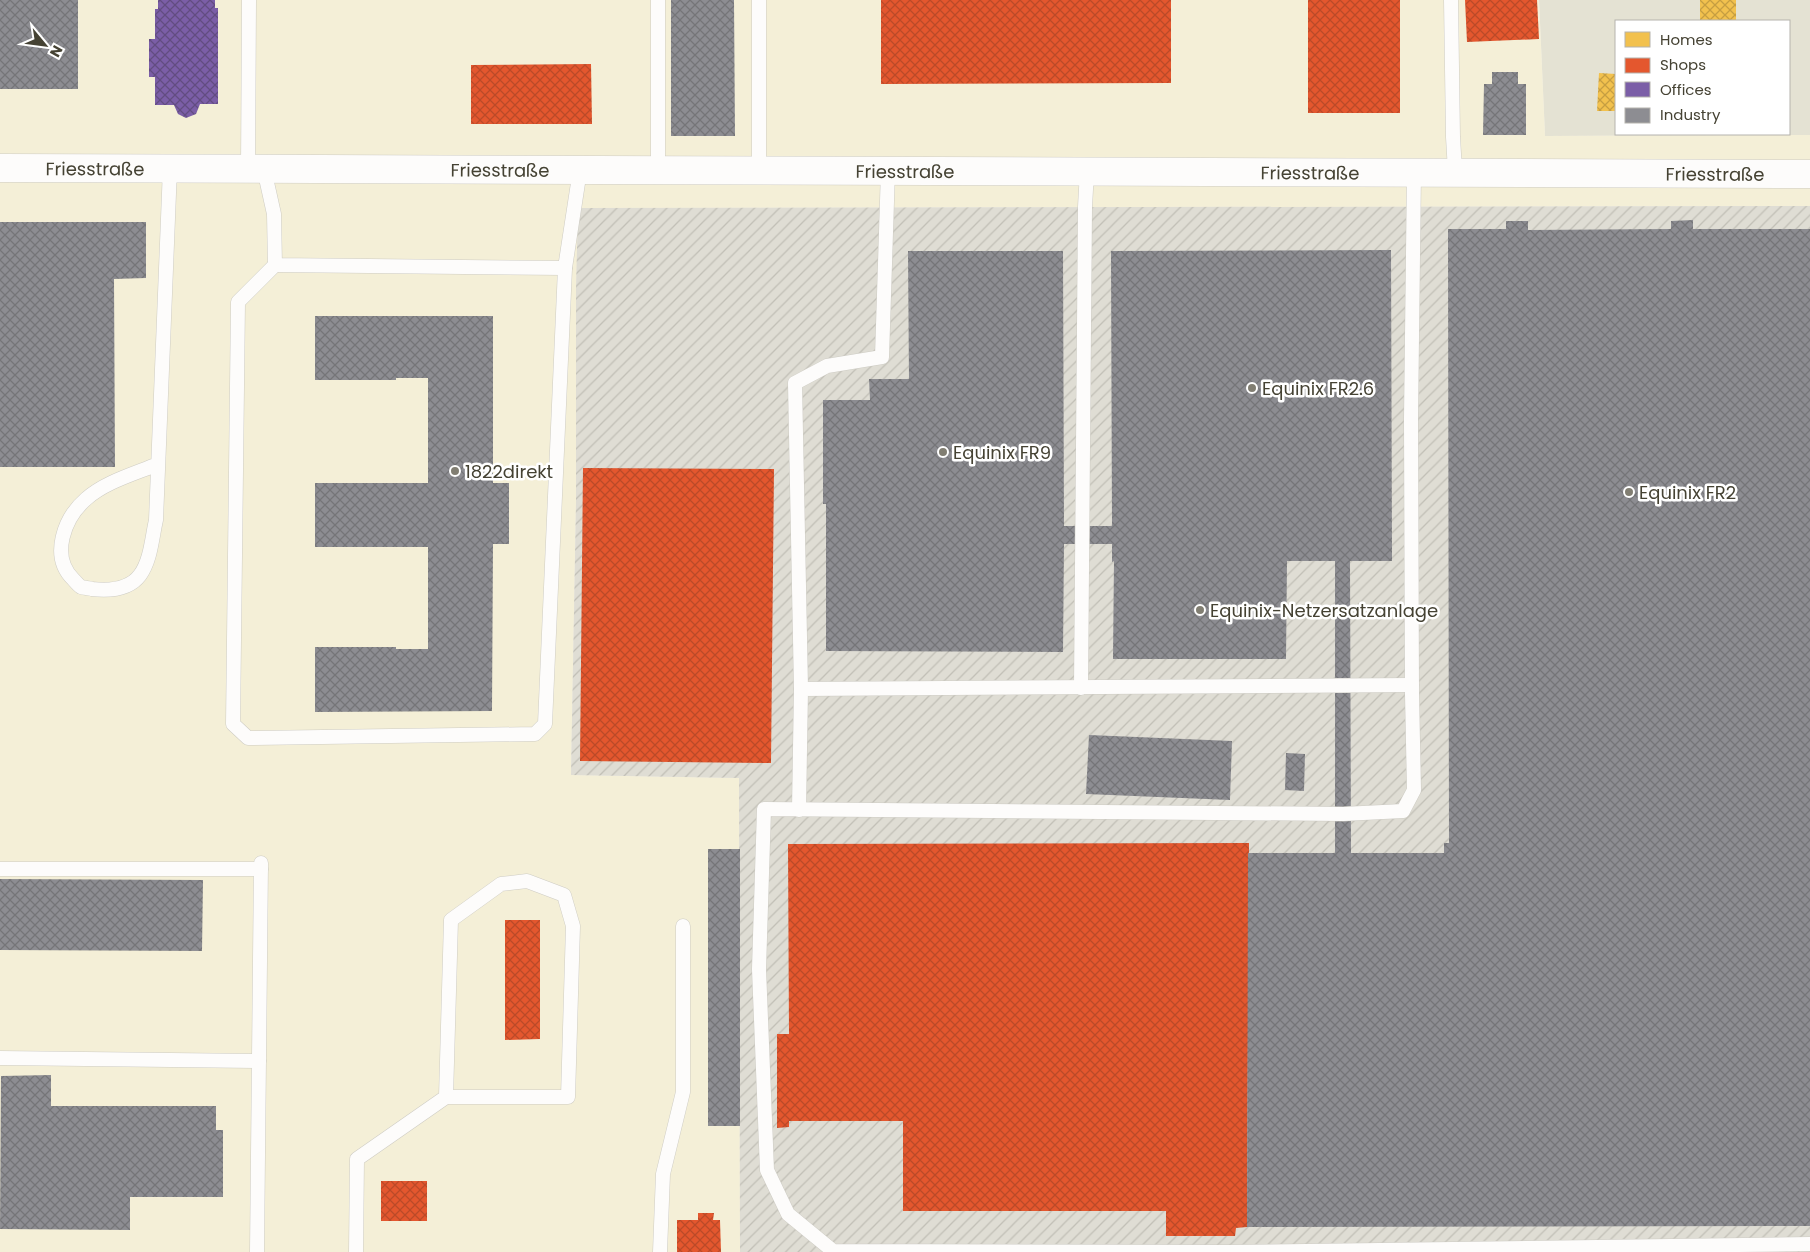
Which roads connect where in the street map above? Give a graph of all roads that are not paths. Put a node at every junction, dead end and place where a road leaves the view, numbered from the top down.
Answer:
1 (249, 0) edge
2 (658, 0) edge
3 (759, 0) edge
4 (1451, 0) edge
5 (0, 168) edge
6 (170, 168) junction
7 (256, 169) junction
8 (580, 170) junction
9 (658, 170) junction
10 (759, 170) junction
11 (888, 170) junction
12 (1087, 171) junction
13 (1414, 172) junction
14 (1455, 172) junction
15 (1810, 174) edge
16 (276, 265) junction
17 (565, 268) junction
18 (158, 464) junction
19 (1412, 686) junction
20 (1081, 688) junction
21 (800, 689) junction
22 (799, 810) junction
23 (0, 869) edge
24 (683, 926) dead end
25 (0, 1058) edge
26 (259, 1061) junction
27 (446, 1097) junction
28 (1810, 1244) edge
29 (257, 1252) edge
30 (356, 1252) edge
31 (660, 1252) edge

1 - 7 lane
2 - 9 lane
3 - 10 lane
4 - 14 lane
5 - 6 street, Friesstraße
6 - 7 street, Friesstraße
6 - 18 lane
7 - 8 street, Friesstraße
7 - 16 lane
8 - 9 street, Friesstraße
8 - 17 lane
9 - 10 street, Friesstraße
10 - 11 street, Friesstraße
11 - 12 street, Friesstraße
11 - 21 lane
12 - 13 street, Friesstraße
12 - 20 lane
13 - 14 street, Friesstraße
13 - 19 lane
14 - 15 street, Friesstraße
16 - 17 lane
16 - 17 lane
18 - 18 lane
19 - 20 lane
19 - 22 lane
20 - 21 lane
21 - 22 lane
22 - 28 lane
23 - 26 lane
24 - 31 lane
25 - 26 lane
26 - 29 lane
27 - 27 lane
27 - 30 lane

